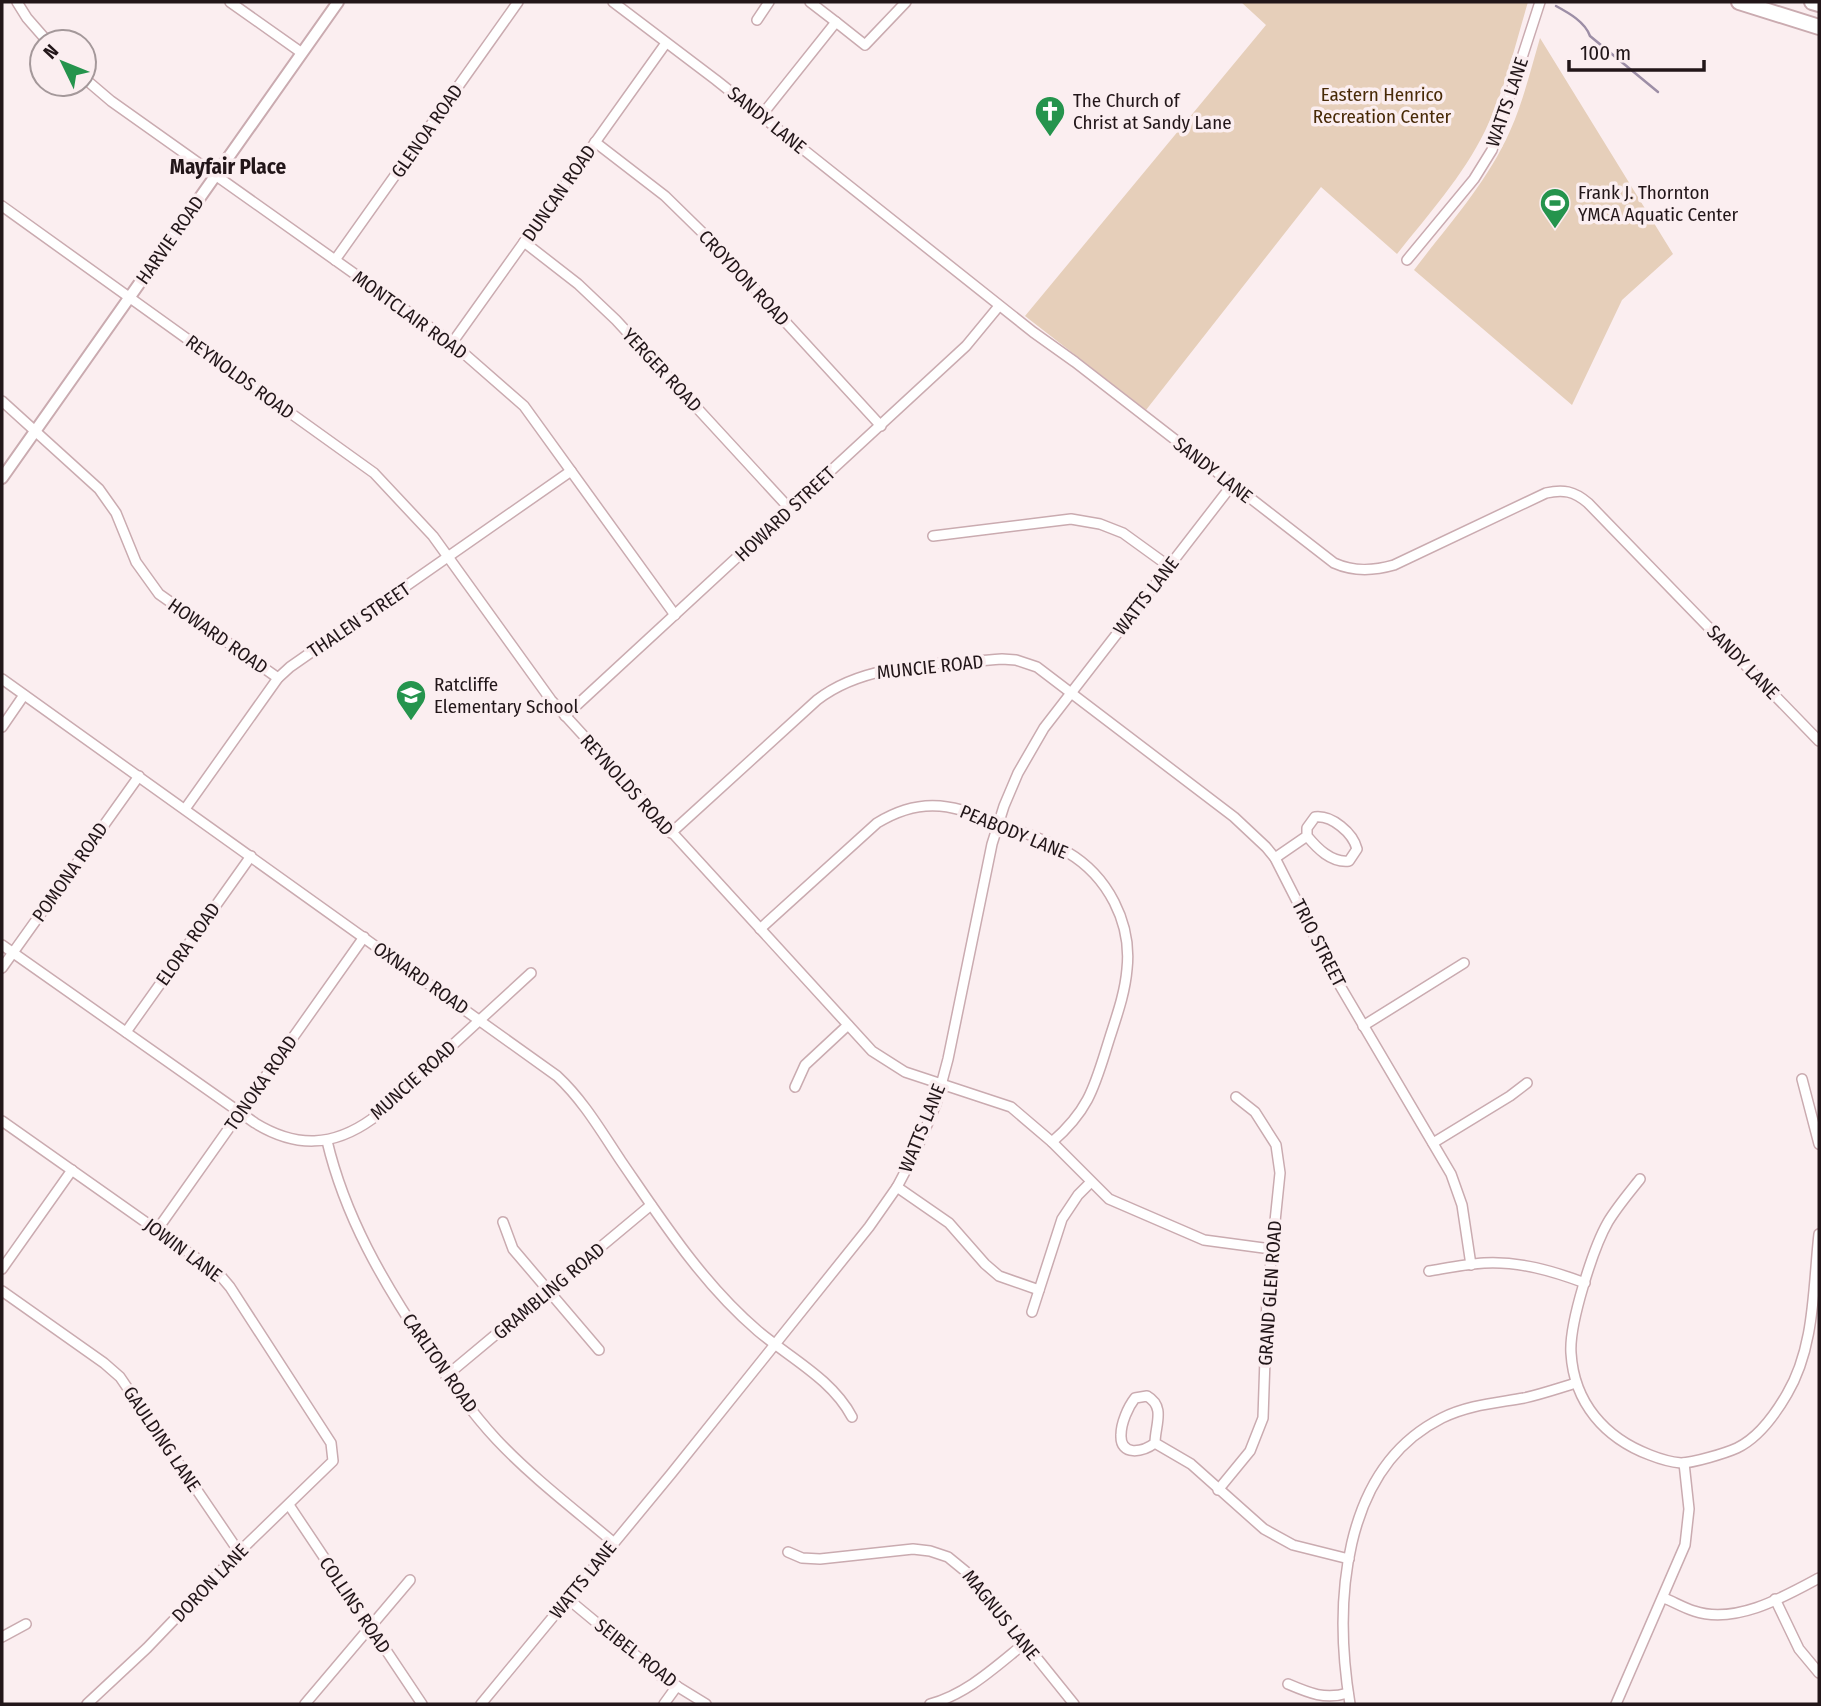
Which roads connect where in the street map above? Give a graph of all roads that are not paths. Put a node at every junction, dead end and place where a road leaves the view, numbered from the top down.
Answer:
1 (17, 2) edge
2 (230, 2) edge
3 (338, 2) edge
4 (518, 2) edge
5 (613, 2) edge
6 (769, 2) edge
7 (810, 2) edge
8 (906, 2) edge
9 (1540, 2) edge
10 (1739, 2) edge
11 (1812, 2) edge
12 (1819, 4) edge
13 (757, 20) dead end
14 (836, 22) junction
15 (1819, 27) edge
16 (36, 28) edge
17 (666, 43) junction
18 (302, 53) junction
19 (98, 90) edge
20 (761, 116) junction
21 (595, 142) junction
22 (216, 176) junction
23 (2, 206) edge
24 (524, 242) junction
25 (335, 260) junction
26 (1408, 260) dead end
27 (129, 298) junction
28 (999, 306) junction
29 (452, 343) junction
30 (2, 401) edge
31 (881, 426) junction
32 (36, 431) junction
33 (571, 471) junction
34 (2, 478) edge
35 (1232, 485) junction
36 (790, 509) junction
37 (933, 536) dead end
38 (449, 558) junction
39 (1170, 567) junction
40 (675, 615) junction
41 (278, 678) junction
42 (2, 679) edge
43 (1071, 692) junction
44 (24, 695) junction
45 (565, 716) junction
46 (2, 727) edge
47 (1819, 741) edge
48 (139, 776) junction
49 (185, 809) junction
50 (998, 823) junction
51 (671, 833) junction
52 (1307, 836) junction
53 (251, 856) junction
54 (1275, 858) junction
55 (760, 929) junction
56 (364, 937) junction
57 (2, 945) edge
58 (13, 953) junction
59 (1464, 963) dead end
60 (2, 968) edge
61 (531, 973) dead end
62 (481, 1019) junction
63 (848, 1025) junction
64 (1363, 1026) junction
65 (126, 1032) junction
66 (1802, 1079) dead end
67 (1527, 1083) dead end
68 (941, 1084) junction
69 (795, 1087) dead end
70 (1236, 1097) dead end
71 (240, 1113) junction
72 (2, 1121) edge
73 (327, 1141) junction
74 (1052, 1142) junction
75 (1433, 1143) junction
76 (1819, 1144) edge
77 (72, 1170) junction
78 (1640, 1179) dead end
79 (1091, 1182) junction
80 (897, 1188) junction
81 (651, 1205) junction
82 (503, 1223) dead end
83 (157, 1230) junction
84 (1819, 1234) edge
85 (1271, 1249) junction
86 (1471, 1265) junction
87 (2, 1269) edge
88 (1429, 1270) dead end
89 (1586, 1283) junction
90 (1816, 1287) edge
91 (1039, 1290) junction
92 (2, 1291) edge
93 (548, 1291) junction
94 (1815, 1303) edge
95 (1032, 1312) dead end
96 (775, 1344) junction
97 (599, 1350) dead end
98 (446, 1376) junction
99 (1576, 1383) junction
100 (852, 1417) dead end
101 (1155, 1443) junction
102 (333, 1461) joint
103 (1684, 1463) junction
104 (1218, 1490) junction
105 (289, 1505) junction
106 (613, 1542) junction
107 (239, 1552) junction
108 (788, 1552) dead end
109 (1349, 1559) junction
110 (1819, 1578) edge
111 (410, 1580) dead end
112 (1664, 1598) junction
113 (568, 1599) junction
114 (1775, 1599) junction
115 (26, 1623) dead end
116 (369, 1627) junction
117 (2, 1637) edge
118 (1025, 1643) junction
119 (1819, 1673) edge
120 (1288, 1684) dead end
121 (677, 1686) junction
122 (1348, 1693) junction
123 (87, 1704) edge
124 (305, 1704) edge
125 (422, 1704) edge
126 (481, 1704) edge
127 (664, 1704) edge
128 (706, 1704) edge
129 (930, 1704) edge
130 (1074, 1704) edge
131 (1350, 1704) edge
132 (1616, 1704) edge

1 - 16 street
2 - 18 street
3 - 18 street, HARVIE ROAD
4 - 25 street, GLENOA ROAD
5 - 17 street, SANDY LANE
6 - 13 street
7 - 14 street
8 - 14 street
9 - 26 street, WATTS LANE
10 - 15 main road
11 - 12 main road
14 - 20 street
17 - 20 street, SANDY LANE
17 - 21 street, DUNCAN ROAD
18 - 22 street, HARVIE ROAD
19 - 22 street, MONTCLAIR ROAD
20 - 28 street, SANDY LANE
21 - 24 street, DUNCAN ROAD
21 - 31 street, CROYDON ROAD
22 - 25 street, MONTCLAIR ROAD
22 - 27 street, HARVIE ROAD
23 - 27 street, REYNOLDS ROAD
24 - 29 street, DUNCAN ROAD
24 - 36 street, YERGER ROAD
25 - 29 street, MONTCLAIR ROAD
27 - 32 street, HARVIE ROAD
27 - 38 street, REYNOLDS ROAD
28 - 31 street, HOWARD STREET
28 - 35 street, SANDY LANE
29 - 33 street, MONTCLAIR ROAD
30 - 32 street, HOWARD ROAD
31 - 36 street, HOWARD STREET
32 - 34 street, HARVIE ROAD
32 - 41 street, HOWARD ROAD
33 - 38 street, THALEN STREET
33 - 40 street, MONTCLAIR ROAD
35 - 39 street, WATTS LANE
35 - 47 street, SANDY LANE
36 - 40 street, HOWARD STREET
37 - 39 street
38 - 41 street, THALEN STREET
38 - 45 street, REYNOLDS ROAD
39 - 43 street, WATTS LANE
40 - 45 street, HOWARD STREET
41 - 49 street, THALEN STREET
42 - 44 street, OXNARD ROAD
43 - 50 street, WATTS LANE
43 - 51 street, MUNCIE ROAD
43 - 54 street, TRIO STREET
44 - 46 street
44 - 48 street, OXNARD ROAD
45 - 51 street, REYNOLDS ROAD
48 - 49 street, OXNARD ROAD
48 - 58 street, POMONA ROAD
49 - 53 street, OXNARD ROAD
50 - 55 street, PEABODY LANE
50 - 68 street, WATTS LANE
50 - 74 street, PEABODY LANE
51 - 55 street, REYNOLDS ROAD
52 - 52 street
52 - 54 street
53 - 56 street, OXNARD ROAD
53 - 65 street, ELORA ROAD
54 - 64 street, TRIO STREET
55 - 63 street, REYNOLDS ROAD
56 - 62 street, OXNARD ROAD
56 - 71 street, TONOKA ROAD
57 - 58 street
58 - 60 street, POMONA ROAD
58 - 65 street
59 - 64 street
61 - 62 street, MUNCIE ROAD
62 - 73 street, MUNCIE ROAD
62 - 81 street, OXNARD ROAD
63 - 68 street, REYNOLDS ROAD
63 - 69 street
64 - 75 street, TRIO STREET
65 - 71 street
66 - 76 street
67 - 75 street
68 - 74 street, REYNOLDS ROAD
68 - 80 street, WATTS LANE
70 - 85 street, GRAND GLEN ROAD
71 - 73 street, MUNCIE ROAD
71 - 83 street, TONOKA ROAD
72 - 77 street, JOWIN LANE
73 - 98 street, CARLTON ROAD
74 - 79 street, REYNOLDS ROAD
75 - 86 street, TRIO STREET
77 - 83 street, JOWIN LANE
77 - 87 street
78 - 89 street
79 - 85 street, REYNOLDS ROAD
79 - 91 street
80 - 91 street
80 - 96 street, WATTS LANE
81 - 93 street, GRAMBLING ROAD
81 - 96 street, OXNARD ROAD
82 - 93 street
83 - 102 street, JOWIN LANE
84 - 90 street
85 - 104 street, GRAND GLEN ROAD
86 - 88 street
86 - 89 street
89 - 99 street
90 - 94 street
91 - 95 street
92 - 107 street, GAULDING LANE
93 - 97 street
93 - 98 street, GRAMBLING ROAD
94 - 103 street
96 - 100 street, OXNARD ROAD
96 - 106 street, WATTS LANE
98 - 106 street, CARLTON ROAD
99 - 103 street
99 - 109 street
101 - 101 street
101 - 104 street
102 - 105 street, DORON LANE
103 - 112 street
104 - 109 street
105 - 107 street, DORON LANE
105 - 116 street, COLLINS ROAD
106 - 113 street, WATTS LANE
107 - 123 street, DORON LANE
108 - 118 street, MAGNUS LANE
109 - 122 street
110 - 114 street
111 - 116 street
112 - 114 street
112 - 132 street
113 - 121 street, SEIBEL ROAD
113 - 126 street, WATTS LANE
114 - 119 street
115 - 117 street
116 - 124 street
116 - 125 street, COLLINS ROAD
118 - 129 street
118 - 130 street, MAGNUS LANE
120 - 122 street
121 - 127 street
121 - 128 street, SEIBEL ROAD
122 - 131 street

